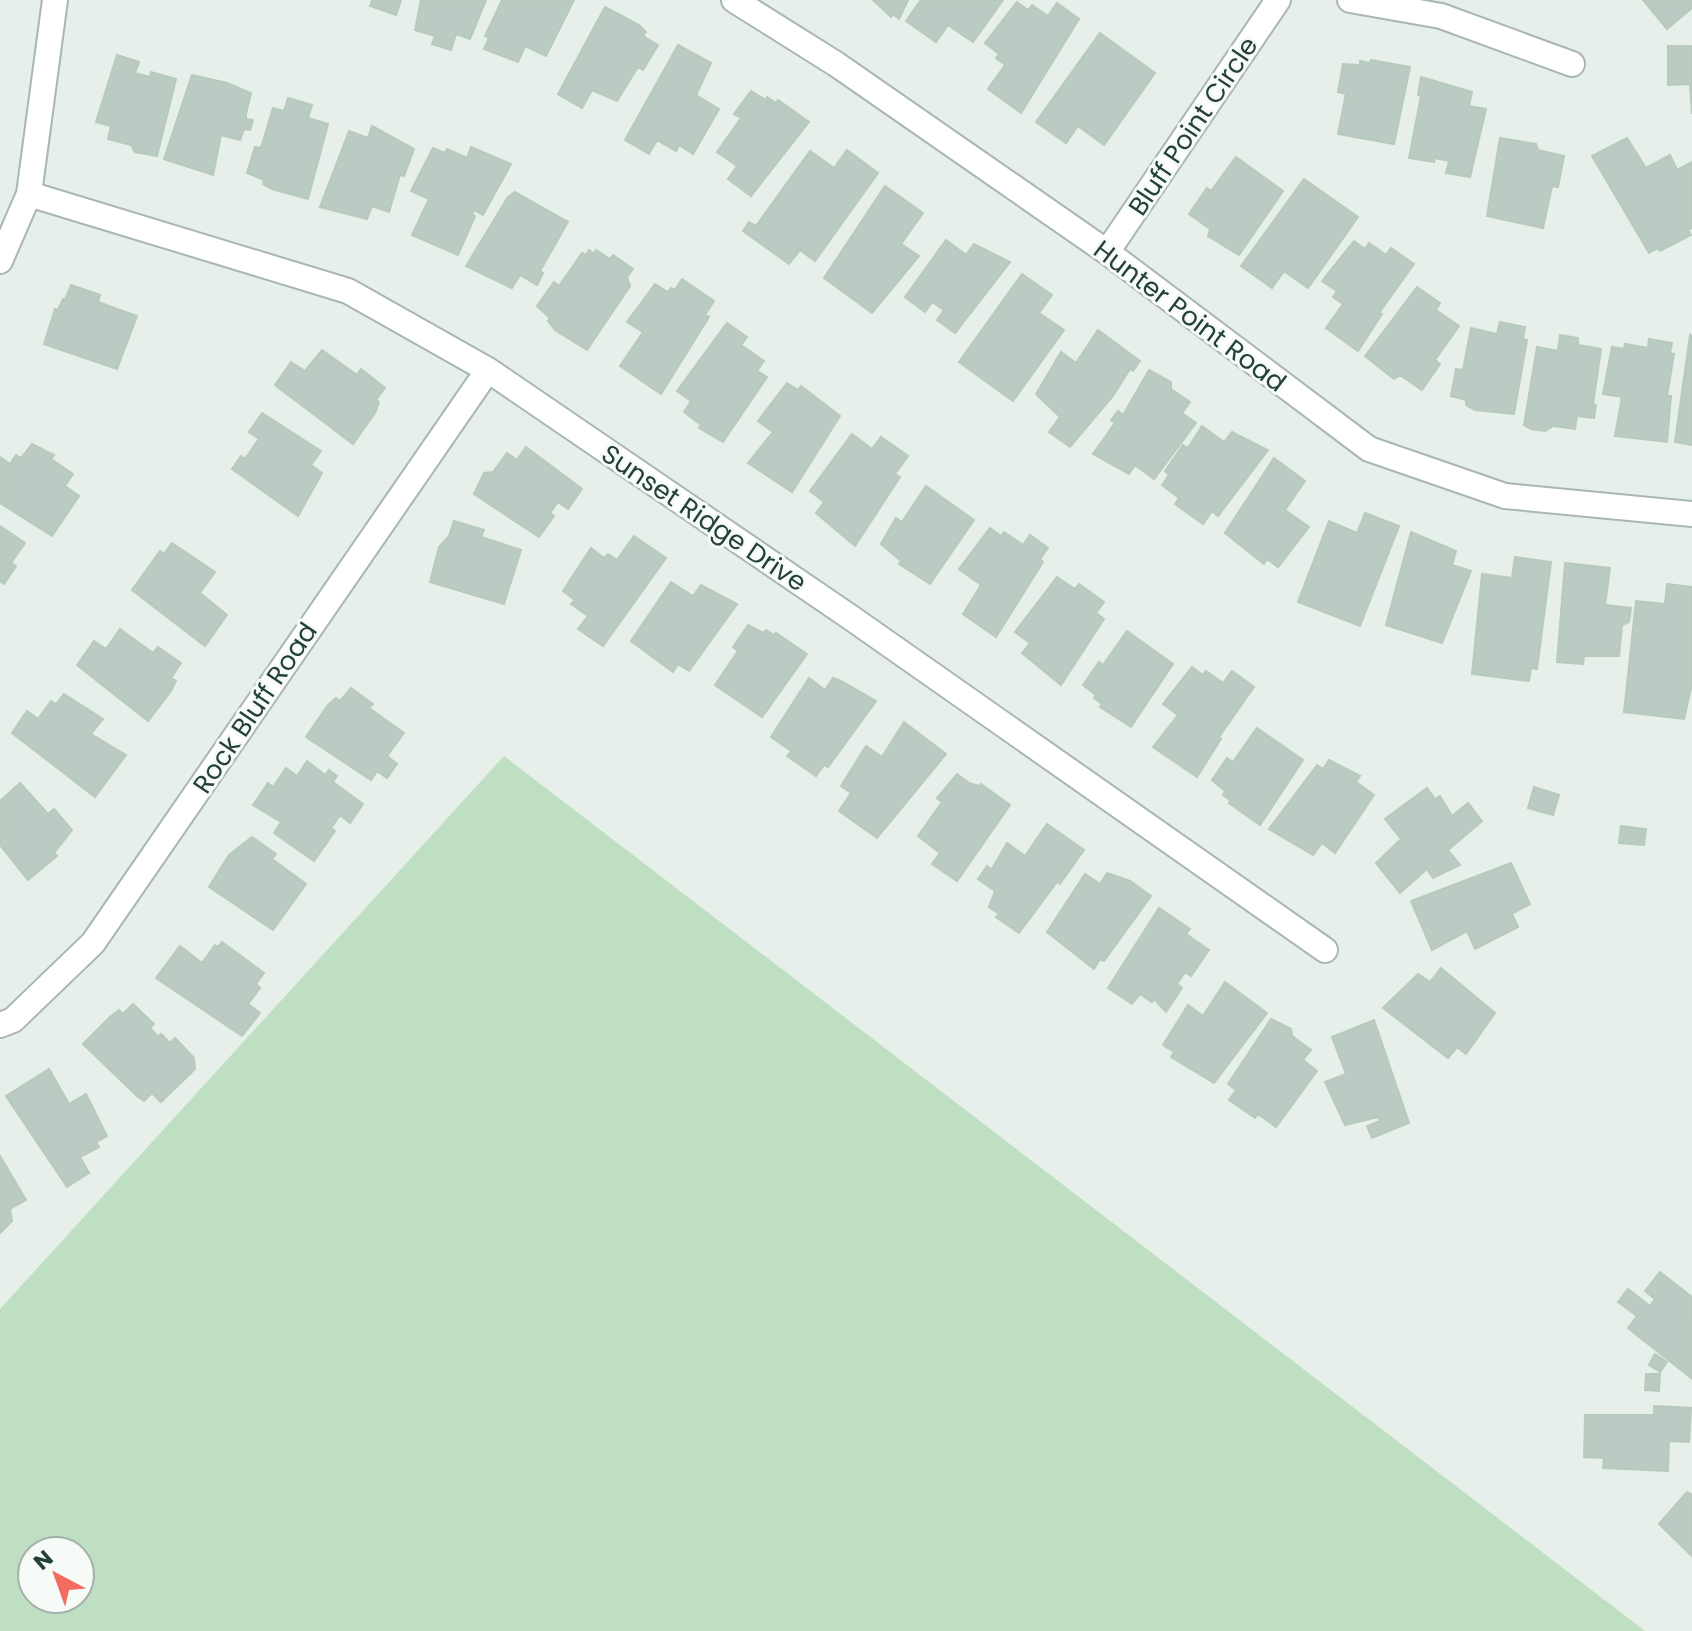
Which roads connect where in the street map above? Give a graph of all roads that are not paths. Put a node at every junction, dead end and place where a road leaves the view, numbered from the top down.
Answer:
1 (55, 0) edge
2 (734, 0) edge
3 (1278, 0) edge
4 (1350, 0) edge
5 (1572, 64) dead end
6 (29, 194) junction
7 (1107, 252) junction
8 (0, 261) edge
9 (488, 370) junction
10 (1692, 514) edge
11 (1325, 950) dead end
12 (0, 1025) edge

1 - 6 street
2 - 7 street, Hunter Point Road
3 - 7 street, Bluff Point Circle
4 - 5 street
6 - 8 street
6 - 9 street, Sunset Ridge Drive
7 - 10 street, Hunter Point Road
9 - 11 street, Sunset Ridge Drive
9 - 12 street, Rock Bluff Road

